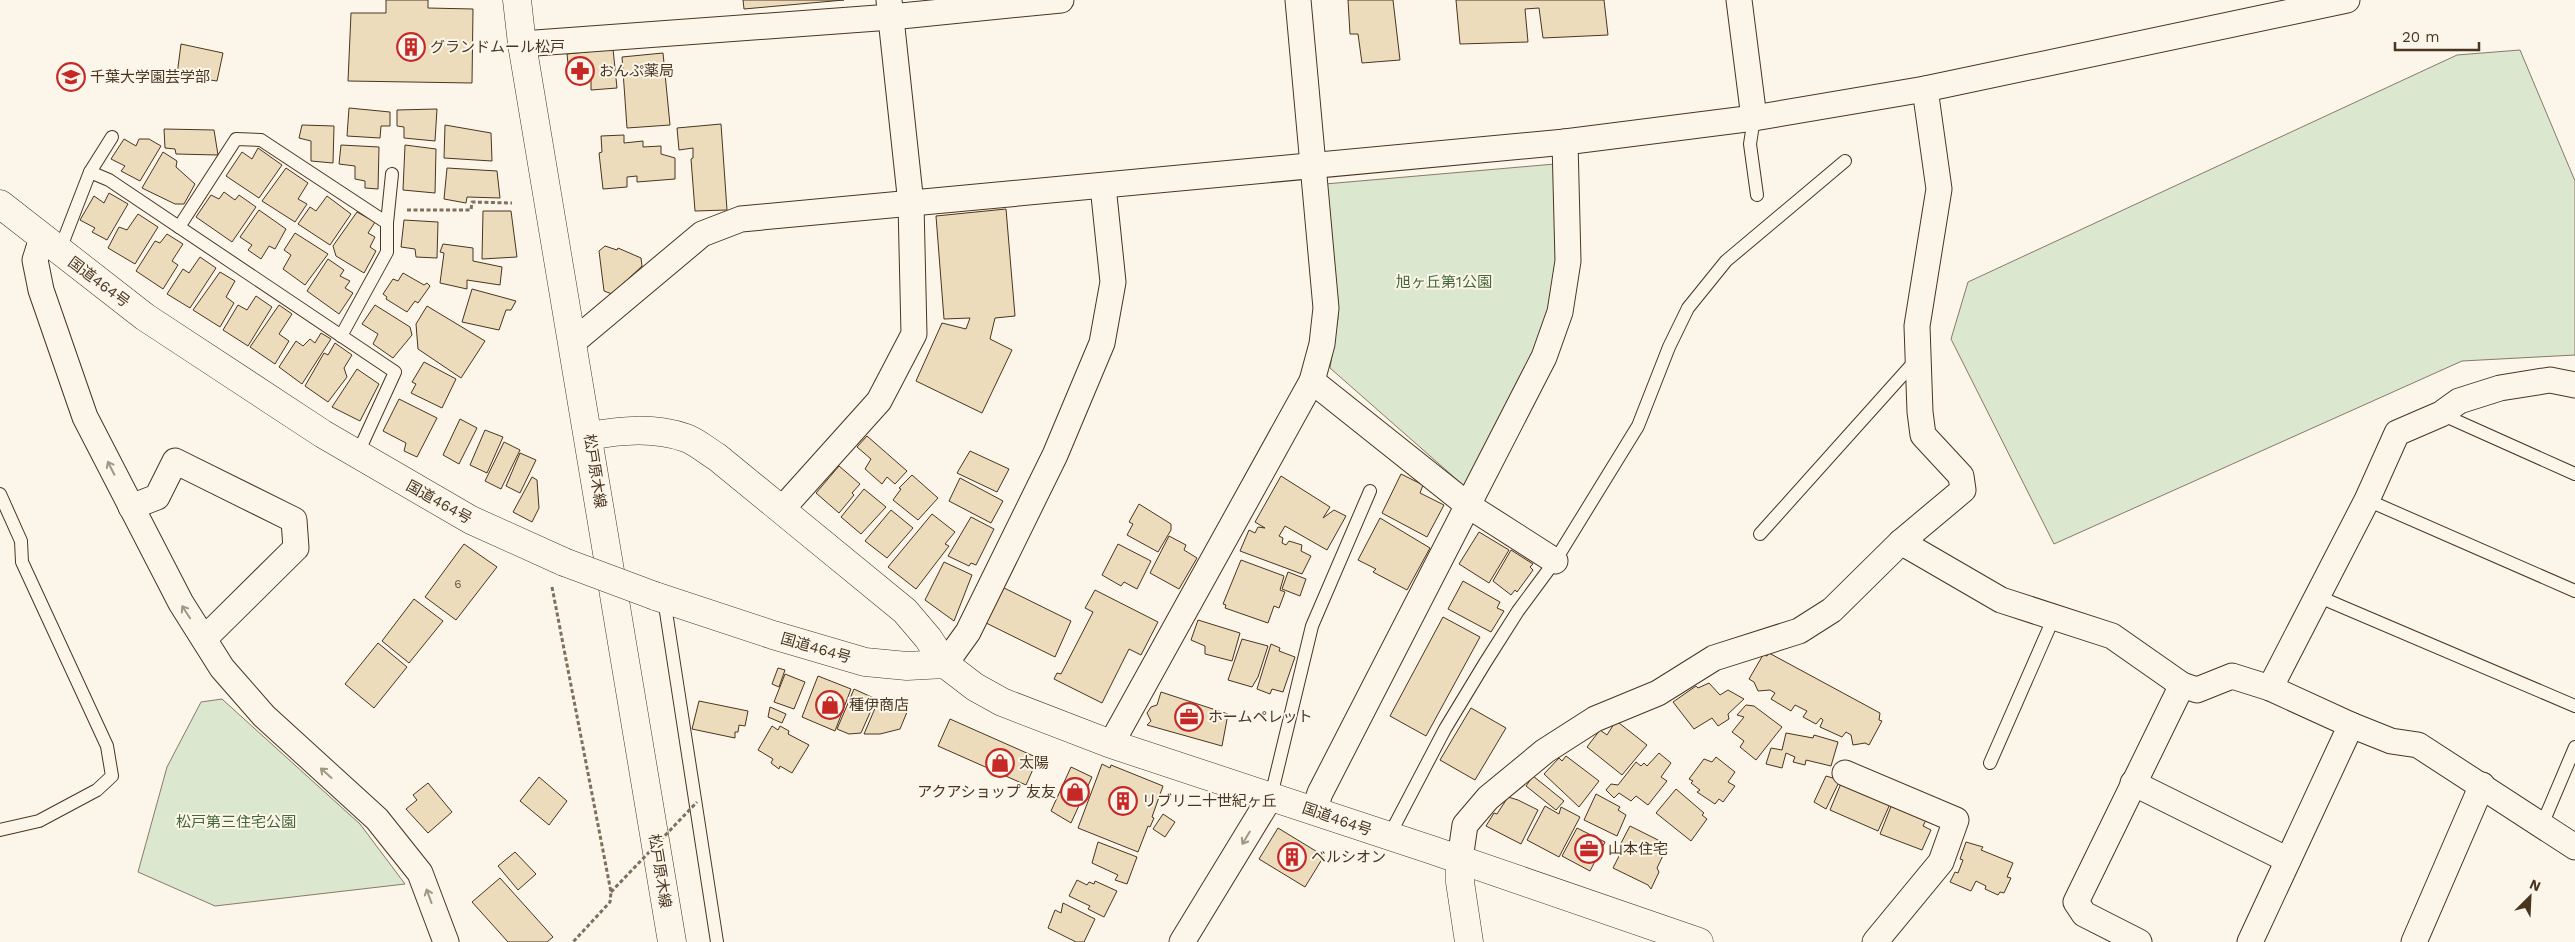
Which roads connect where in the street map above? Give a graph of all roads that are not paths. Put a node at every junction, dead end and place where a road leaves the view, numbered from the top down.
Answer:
1 (517, 0) edge
2 (1061, 0) edge
3 (1298, 0) edge
4 (1738, 0) edge
5 (2347, 0) edge
6 (2301, 5) edge
7 (890, 9) edge
8 (522, 44) junction
9 (1925, 89) junction
10 (1754, 118) junction
11 (112, 138) dead end
12 (1565, 142) junction
13 (1845, 161) dead end
14 (1312, 167) junction
15 (90, 172) junction
16 (392, 174) dead end
17 (1103, 186) junction
18 (1757, 195) dead end
19 (0, 204) edge
20 (911, 204) junction
21 (388, 223) junction
22 (178, 228) junction
23 (50, 245) junction
24 (341, 336) junction
25 (572, 343) junction
26 (1918, 358) junction
27 (1312, 382) junction
28 (2575, 385) edge
29 (2441, 414) junction
30 (589, 436) junction
31 (357, 455) junction
32 (2575, 474) edge
33 (1370, 491) dead end
34 (0, 494) edge
35 (2367, 500) junction
36 (1469, 506) junction
37 (131, 507) junction
38 (782, 509) junction
39 (1760, 534) dead end
40 (1901, 542) junction
41 (1555, 561) junction
42 (2575, 591) edge
43 (2318, 596) junction
44 (660, 598) junction
45 (2054, 617) junction
46 (204, 639) junction
47 (945, 664) junction
48 (2182, 685) junction
49 (2270, 688) junction
50 (2575, 706) edge
51 (2351, 725) junction
52 (1111, 744) junction
53 (2575, 747) edge
54 (1990, 763) dead end
55 (1845, 773) dead end
56 (2134, 783) junction
57 (2482, 785) junction
58 (1271, 796) junction
59 (1314, 811) junction
60 (2542, 825) junction
61 (0, 830) edge
62 (1389, 836) junction
63 (2575, 847) edge
64 (1460, 860) junction
65 (2288, 860) junction
66 (446, 942) edge
67 (672, 942) edge
68 (717, 942) edge
69 (1182, 942) edge
70 (1469, 942) edge
71 (1698, 942) edge
72 (1875, 942) edge
73 (2139, 942) edge
74 (2250, 942) edge
75 (2414, 942) edge

1 - 8 main road, 松戸原木線
2 - 7 street
3 - 14 street
4 - 10 street
5 - 6 street
6 - 9 street
7 - 8 street
7 - 20 street
8 - 25 main road, 松戸原木線
9 - 10 street
9 - 26 street
10 - 12 street
10 - 18 lane
11 - 15 lane
12 - 14 street
12 - 36 street
13 - 41 lane
14 - 17 street
14 - 27 street
15 - 22 lane
15 - 23 lane
16 - 21 lane
17 - 20 street
17 - 47 street
19 - 23 main road, 国道464号
20 - 25 street
20 - 38 street
21 - 22 lane
21 - 24 lane
22 - 24 lane
23 - 31 main road, 国道464号
37 -> 23 street
24 - 31 lane
25 - 30 main road, 松戸原木線
26 - 39 lane
26 - 40 street
27 - 36 street
27 - 52 street
28 - 29 street
29 - 32 lane
29 - 35 street
30 - 38 main road
30 - 67 main road, 松戸原木線
31 - 44 main road, 国道464号, bridge
33 - 58 lane
34 - 61 lane
35 - 42 lane
35 - 43 street
36 - 41 street
36 - 59 street
46 -> 37 street
37 - 46 street
38 - 47 main road
40 - 45 street
40 - 64 street
41 - 62 lane
43 - 49 street
43 - 50 lane
44 - 47 main road, 国道464号
44 - 68 lane
45 - 48 street
45 - 54 lane
66 -> 46 street
47 - 52 main road, 国道464号
48 - 49 street
48 - 56 street
49 - 51 street
51 - 57 street
51 - 65 street
52 - 58 main road, 国道464号
53 - 60 lane
55 - 72 street
56 - 65 street
56 - 73 street
57 - 60 street
57 - 75 street
58 - 59 main road, 国道464号
58 -> 69 street
59 - 62 main road, 国道464号
60 - 63 street
62 - 64 main road, 国道464号
64 - 70 main road
64 - 71 main road, 国道464号
65 - 74 street

